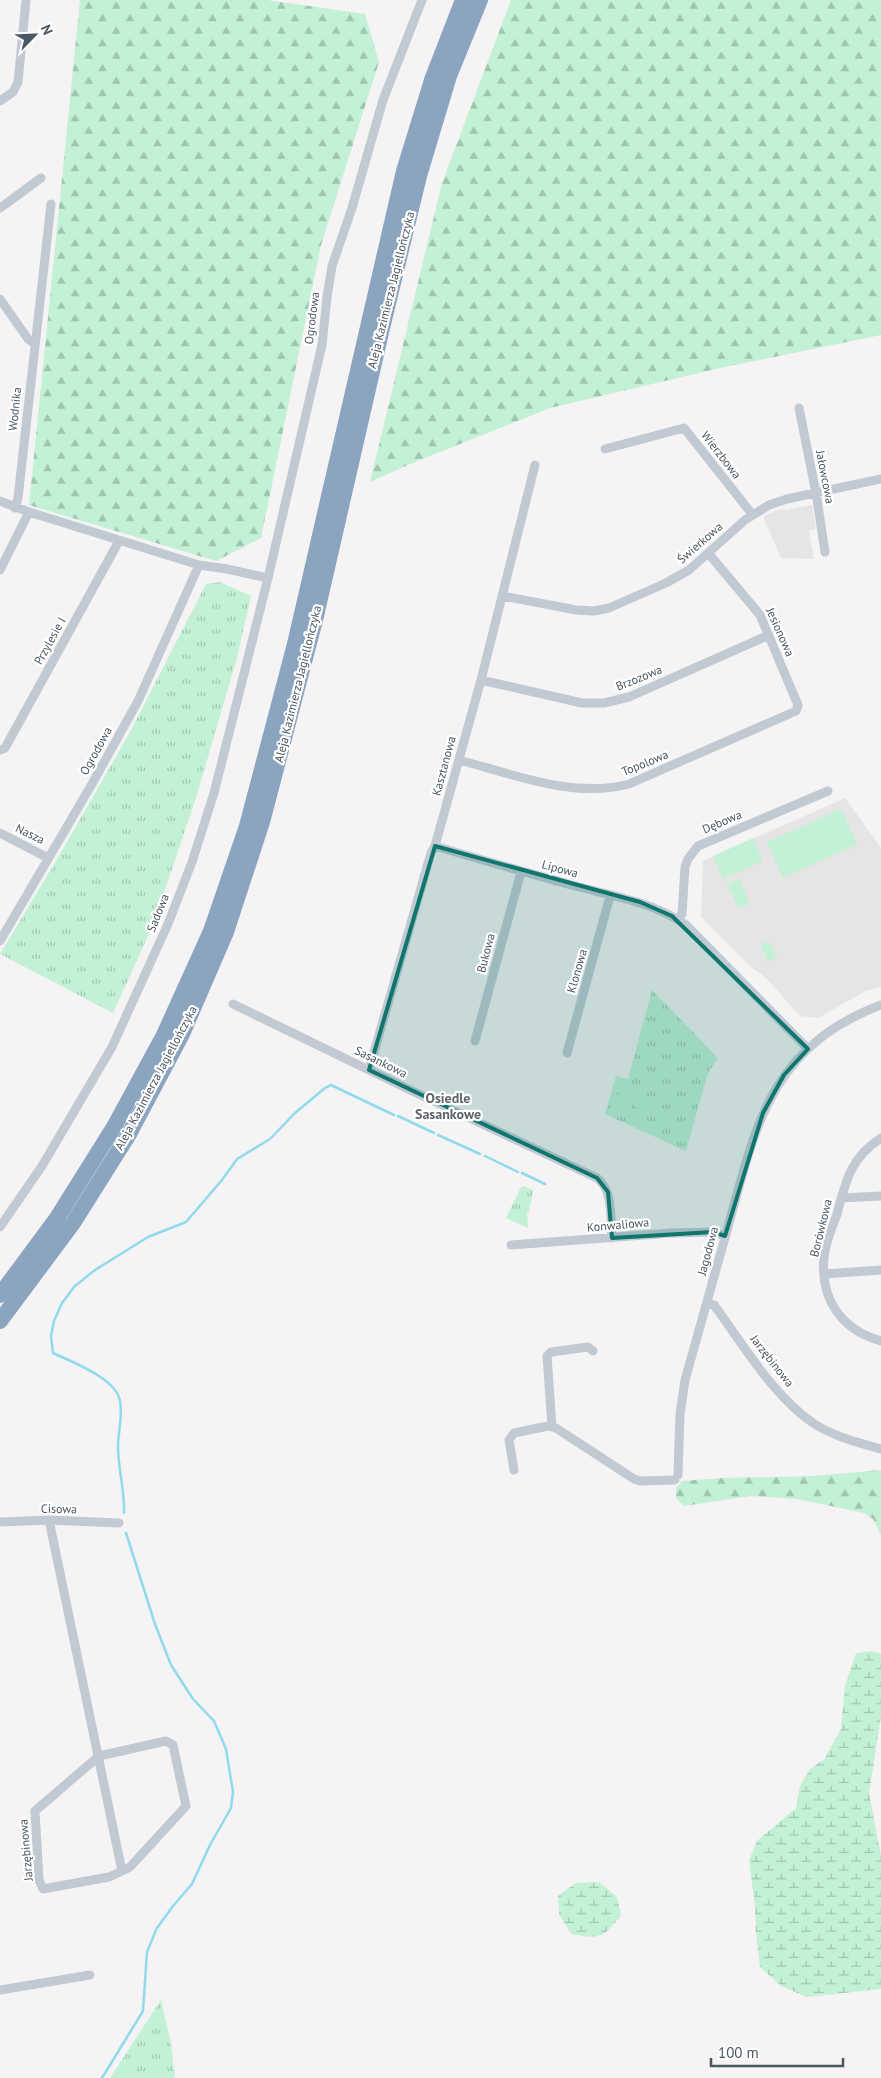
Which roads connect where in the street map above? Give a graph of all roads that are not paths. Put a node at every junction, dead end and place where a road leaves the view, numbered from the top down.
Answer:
1 (26, 0) edge
2 (422, 0) edge
3 (462, 0) edge
4 (480, 0) edge
5 (0, 101) edge
6 (41, 178) dead end
7 (51, 204) dead end
8 (0, 208) edge
9 (0, 299) edge
10 (8, 310) junction
11 (0, 315) edge
12 (34, 343) junction
13 (798, 408) dead end
14 (605, 449) dead end
15 (535, 465) dead end
16 (881, 479) edge
17 (816, 493) junction
18 (0, 501) edge
19 (15, 508) junction
20 (29, 512) junction
21 (752, 514) junction
22 (119, 541) junction
23 (825, 552) dead end
24 (708, 554) junction
25 (199, 565) junction
26 (0, 570) edge
27 (268, 578) junction
28 (503, 596) junction
29 (769, 634) junction
30 (481, 680) junction
31 (798, 705) joint
32 (0, 750) edge
33 (459, 760) junction
34 (828, 791) dead end
35 (0, 834) edge
36 (435, 846) junction
37 (48, 858) junction
38 (521, 872) junction
39 (610, 896) junction
40 (677, 919) junction
41 (0, 941) edge
42 (233, 1004) dead end
43 (881, 1005) edge
44 (475, 1041) dead end
45 (808, 1050) junction
46 (567, 1053) dead end
47 (369, 1070) junction
48 (881, 1138) edge
49 (881, 1196) edge
50 (841, 1198) junction
51 (0, 1227) edge
52 (725, 1236) junction
53 (612, 1238) junction
54 (511, 1245) dead end
55 (881, 1270) edge
56 (824, 1274) junction
57 (0, 1295) edge
58 (707, 1302) junction
59 (0, 1321) edge
60 (881, 1341) edge
61 (593, 1352) dead end
62 (552, 1426) junction
63 (881, 1449) edge
64 (514, 1470) dead end
65 (49, 1520) junction
66 (0, 1522) edge
67 (119, 1522) dead end
68 (99, 1756) junction
69 (122, 1871) junction
70 (90, 1974) dead end
71 (0, 1990) edge

1 - 5 street
2 - 27 street, Ogrodowa
3 - 57 highway, Aleja Kazimierza Jagiellończyka
4 - 59 highway, Aleja Kazimierza Jagiellończyka
6 - 8 street
7 - 12 street, Wodnika
9 - 10 street
10 - 11 street
10 - 12 street
12 - 19 street, Wodnika
13 - 17 street, Jałowcowa
14 - 21 street, Wierzbowa
15 - 28 street, Kasztanowa
16 - 17 street, Świerkowa
17 - 21 street, Świerkowa
17 - 23 street, Jałowcowa
18 - 19 street
19 - 20 street
20 - 22 street
20 - 26 street
21 - 24 street, Świerkowa
22 - 25 street
22 - 32 street, Przylesie I
24 - 28 street, Świerkowa
24 - 29 street, Jesionowa
25 - 27 street
25 - 37 street, Ogrodowa
27 - 51 street, Sadowa
28 - 30 street, Kasztanowa
29 - 30 street, Brzozowa
29 - 31 street, Jesionowa
30 - 33 street, Kasztanowa
31 - 33 street, Topolowa
33 - 36 street, Kasztanowa
34 - 40 street, Dębowa
35 - 37 street, Nasza
36 - 38 street, Lipowa
36 - 47 street, Kasztanowa
37 - 41 street, Ogrodowa
38 - 39 street, Lipowa
38 - 44 street, Bukowa
39 - 40 street, Lipowa
39 - 46 street, Klonowa
40 - 45 street, Lipowa
42 - 47 street, Sasankowa
43 - 45 street, Jagodowa
45 - 52 street, Jagodowa
47 - 53 street, Sasankowa
48 - 50 street, Borówkowa
49 - 50 street
50 - 56 street, Borówkowa
52 - 53 street, Konwaliowa
52 - 58 street, Jagodowa
53 - 54 street, Konwaliowa
55 - 56 street
56 - 60 street, Borówkowa
58 - 62 street, Jagodowa
58 - 63 street, Jarzębinowa
61 - 62 street
62 - 64 street
65 - 66 street, Cisowa
65 - 67 street, Cisowa
65 - 68 street
68 - 69 street
68 - 69 street, Jarzębinowa
68 - 69 street, Jarzębinowa
70 - 71 street

